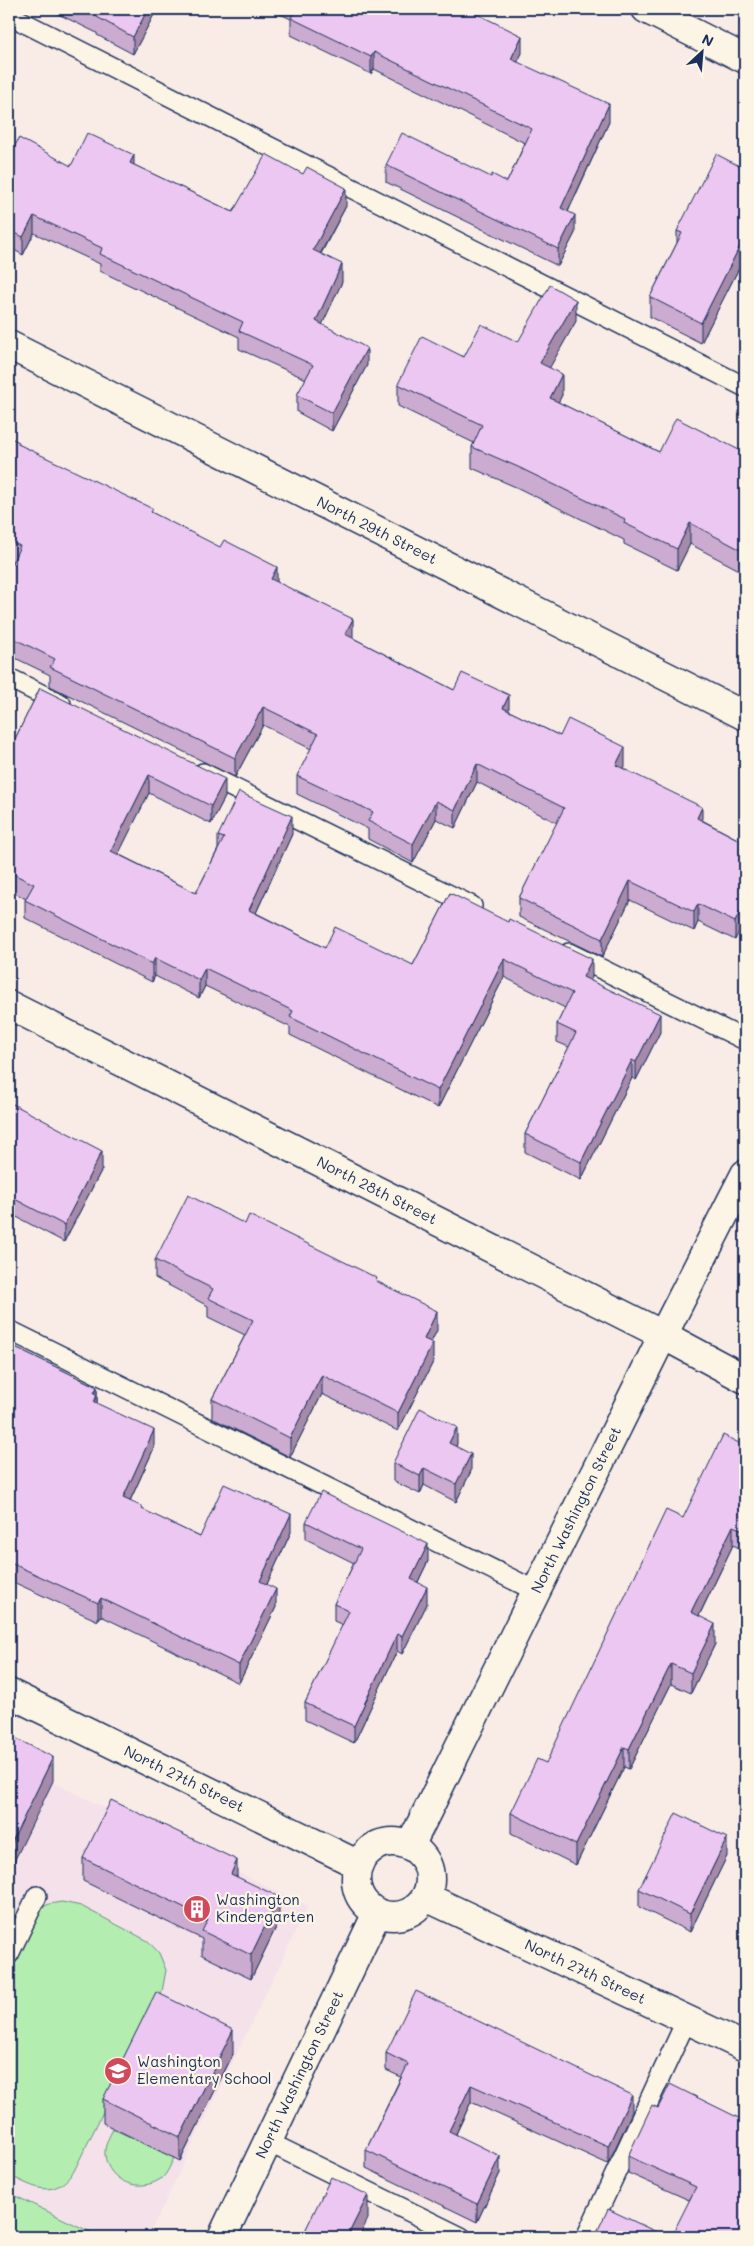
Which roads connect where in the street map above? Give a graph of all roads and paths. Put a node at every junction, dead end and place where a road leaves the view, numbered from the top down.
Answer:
1 (646, 9) edge
2 (9, 15) edge
3 (745, 59) edge
4 (9, 345) edge
5 (745, 387) edge
6 (9, 678) edge
7 (80, 713) edge
8 (745, 716) edge
9 (186, 765) edge
10 (488, 914) edge
11 (550, 944) edge
12 (9, 1006) edge
13 (745, 1040) edge
14 (745, 1174) edge
15 (9, 1330) edge
16 (663, 1335) junction
17 (745, 1379) edge
18 (536, 1591) junction
19 (9, 1693) edge
20 (410, 1846) junction
21 (359, 1865) junction
22 (37, 1896) dead end
23 (426, 1897) junction
24 (377, 1913) junction
25 (9, 1954) edge
26 (687, 2019) junction
27 (745, 2047) edge
28 (268, 2142) junction
29 (222, 2237) edge
30 (461, 2237) edge
31 (586, 2237) edge

1 - 3 street
2 - 5 lane
4 - 8 street, North 29th Street
6 - 7 lane
9 - 10 lane
11 - 13 lane
12 - 16 street, North 28th Street
14 - 16 street, North Washington Street
15 - 18 lane
16 - 17 street, North 28th Street
16 - 18 street, North Washington Street
18 - 20 street, North Washington Street
19 - 21 street, North 27th Street
20 - 21 street
20 - 23 street
21 - 24 street
22 - 25 lane
23 - 24 street
23 - 26 street, North 27th Street
24 - 28 street, North Washington Street
26 - 27 street, North 27th Street
26 - 31 lane
28 - 29 street, North Washington Street
28 - 30 lane

